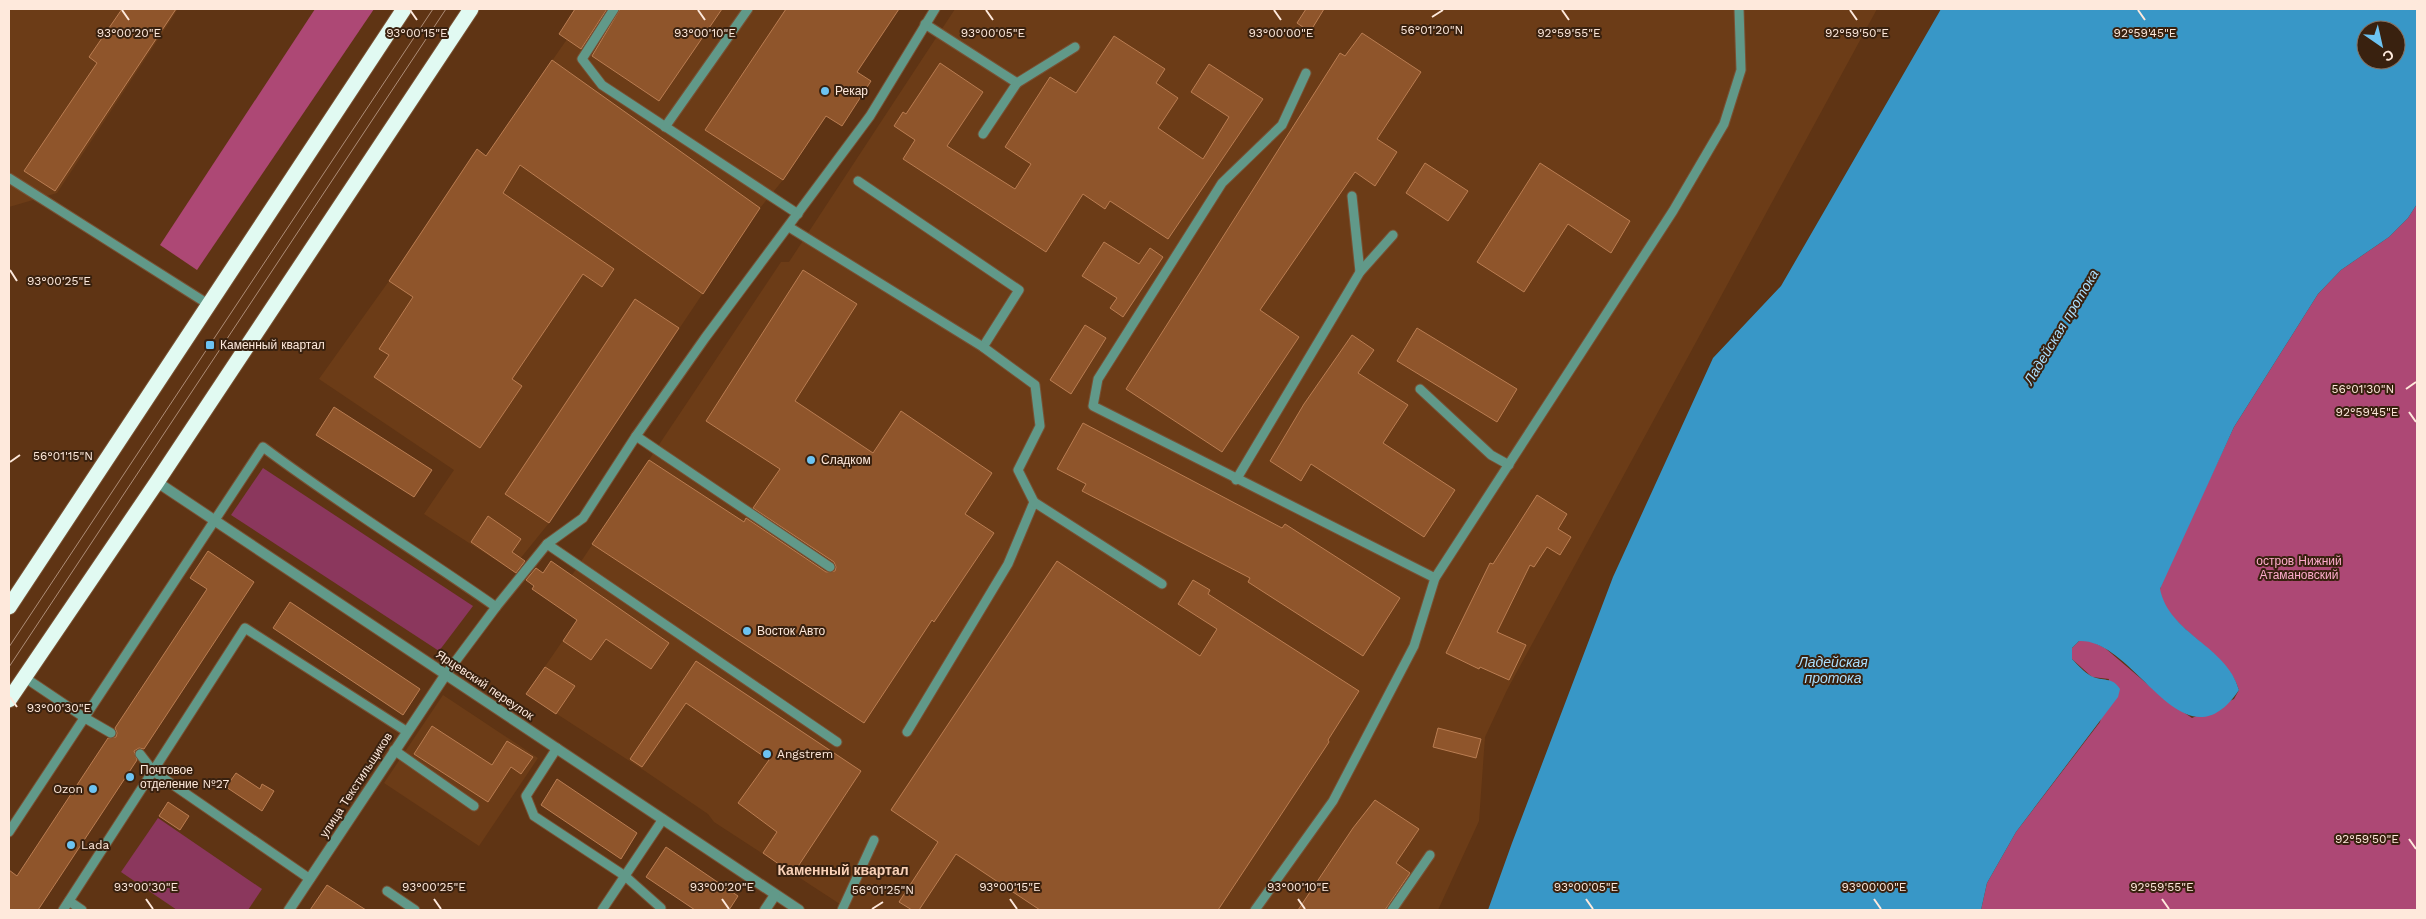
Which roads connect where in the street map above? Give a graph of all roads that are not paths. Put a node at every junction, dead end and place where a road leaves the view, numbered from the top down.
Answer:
1 (404, 9) edge
2 (471, 9) edge
3 (614, 9) edge
4 (748, 9) edge
5 (934, 9) edge
6 (1739, 9) edge
7 (925, 24) junction
8 (1075, 47) dead end
9 (1306, 73) dead end
10 (1017, 83) junction
11 (665, 127) junction
12 (983, 134) dead end
13 (9, 178) edge
14 (858, 180) dead end
15 (1352, 196) dead end
16 (798, 214) junction
17 (789, 227) junction
18 (1393, 235) dead end
19 (1360, 272) junction
20 (208, 304) junction
21 (984, 347) junction
22 (1420, 389) dead end
23 (636, 436) junction
24 (1509, 465) junction
25 (1236, 480) junction
26 (157, 482) junction
27 (1034, 502) junction
28 (214, 521) junction
29 (547, 544) junction
30 (830, 568) dead end
31 (1436, 578) junction
32 (1162, 584) dead end
33 (496, 607) junction
34 (9, 608) edge
35 (446, 674) junction
36 (24, 677) junction
37 (9, 700) edge
38 (85, 718) junction
39 (406, 731) junction
40 (907, 732) dead end
41 (111, 733) dead end
42 (837, 742) dead end
43 (557, 748) junction
44 (394, 750) junction
45 (140, 754) dead end
46 (153, 771) junction
47 (474, 806) dead end
48 (663, 819) junction
49 (9, 832) edge
50 (874, 840) dead end
51 (1430, 855) dead end
52 (625, 876) junction
53 (310, 878) junction
54 (387, 891) dead end
55 (776, 895) junction
56 (69, 901) junction
57 (661, 908) dead end
58 (63, 910) edge
59 (82, 910) edge
60 (289, 910) edge
61 (415, 910) edge
62 (602, 910) edge
63 (765, 910) edge
64 (799, 910) edge
65 (842, 910) edge
66 (1255, 910) edge
67 (1392, 910) edge

1 - 20 highway
2 - 26 highway
3 - 11 lane
4 - 11 lane
5 - 7 lane
6 - 24 lane
7 - 10 lane
7 - 16 lane
8 - 10 lane
9 - 25 lane
10 - 12 lane
11 - 16 lane
13 - 20 lane
14 - 21 lane
15 - 19 lane
16 - 17 lane
17 - 21 lane
17 - 23 lane
18 - 19 lane
19 - 25 lane
20 - 34 highway
21 - 27 lane
22 - 24 lane
23 - 29 lane
23 - 30 lane
24 - 31 lane
25 - 31 lane
26 - 28 street, Ярцевский переулок
26 - 36 highway
27 - 32 lane
27 - 40 lane
28 - 33 lane
28 - 35 street, Ярцевский переулок
28 - 38 lane
29 - 33 lane
29 - 42 lane
31 - 66 lane
33 - 35 lane
35 - 39 street, улица Текстильщиков
35 - 43 street, Ярцевский переулок
36 - 37 highway
36 - 38 lane
38 - 41 lane
38 - 49 lane
39 - 44 street, улица Текстильщиков
39 - 46 lane
43 - 48 street, Ярцевский переулок
43 - 52 lane
44 - 47 lane
44 - 53 street, улица Текстильщиков
45 - 46 lane
46 - 53 lane
46 - 56 lane
48 - 52 lane
48 - 55 street, Ярцевский переулок
50 - 65 lane
51 - 67 lane
52 - 57 lane
52 - 62 lane
53 - 60 street, улица Текстильщиков
54 - 61 lane
55 - 63 street
55 - 64 street, Ярцевский переулок
56 - 58 lane
56 - 59 lane

